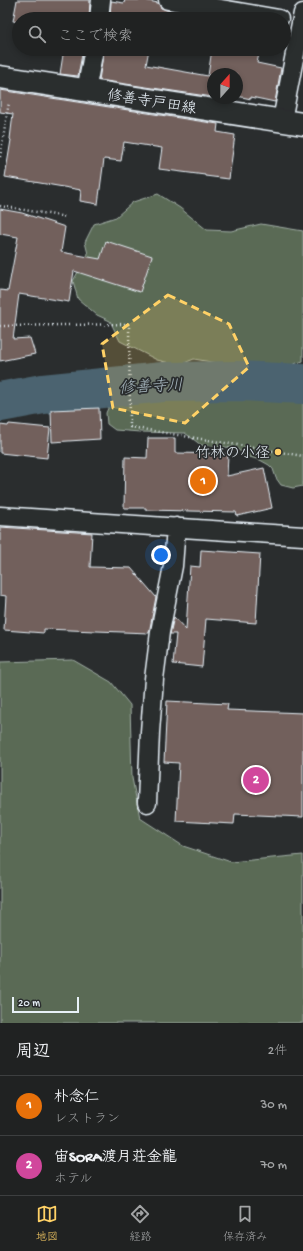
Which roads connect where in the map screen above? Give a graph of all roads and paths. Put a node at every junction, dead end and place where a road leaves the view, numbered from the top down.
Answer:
1 (101, 0) edge
2 (168, 0) edge
3 (100, 12) edge
4 (237, 12) edge
5 (296, 18) edge
6 (93, 56) edge
7 (7, 78) edge
8 (86, 91) junction
9 (293, 122) edge
10 (0, 157) edge
11 (0, 206) edge
12 (67, 217) dead end
13 (0, 326) edge
14 (303, 456) edge
15 (0, 516) edge
16 (176, 527) junction
17 (303, 536) edge
18 (148, 803) dead end

1 - 3 street
2 - 4 street
5 - 9 street
6 - 8 street
7 - 8 main road, 修善寺戸田線
7 - 10 path
8 - 9 main road, 修善寺戸田線
11 - 12 path
13 - 14 path
15 - 16 street
16 - 17 street
16 - 18 street

